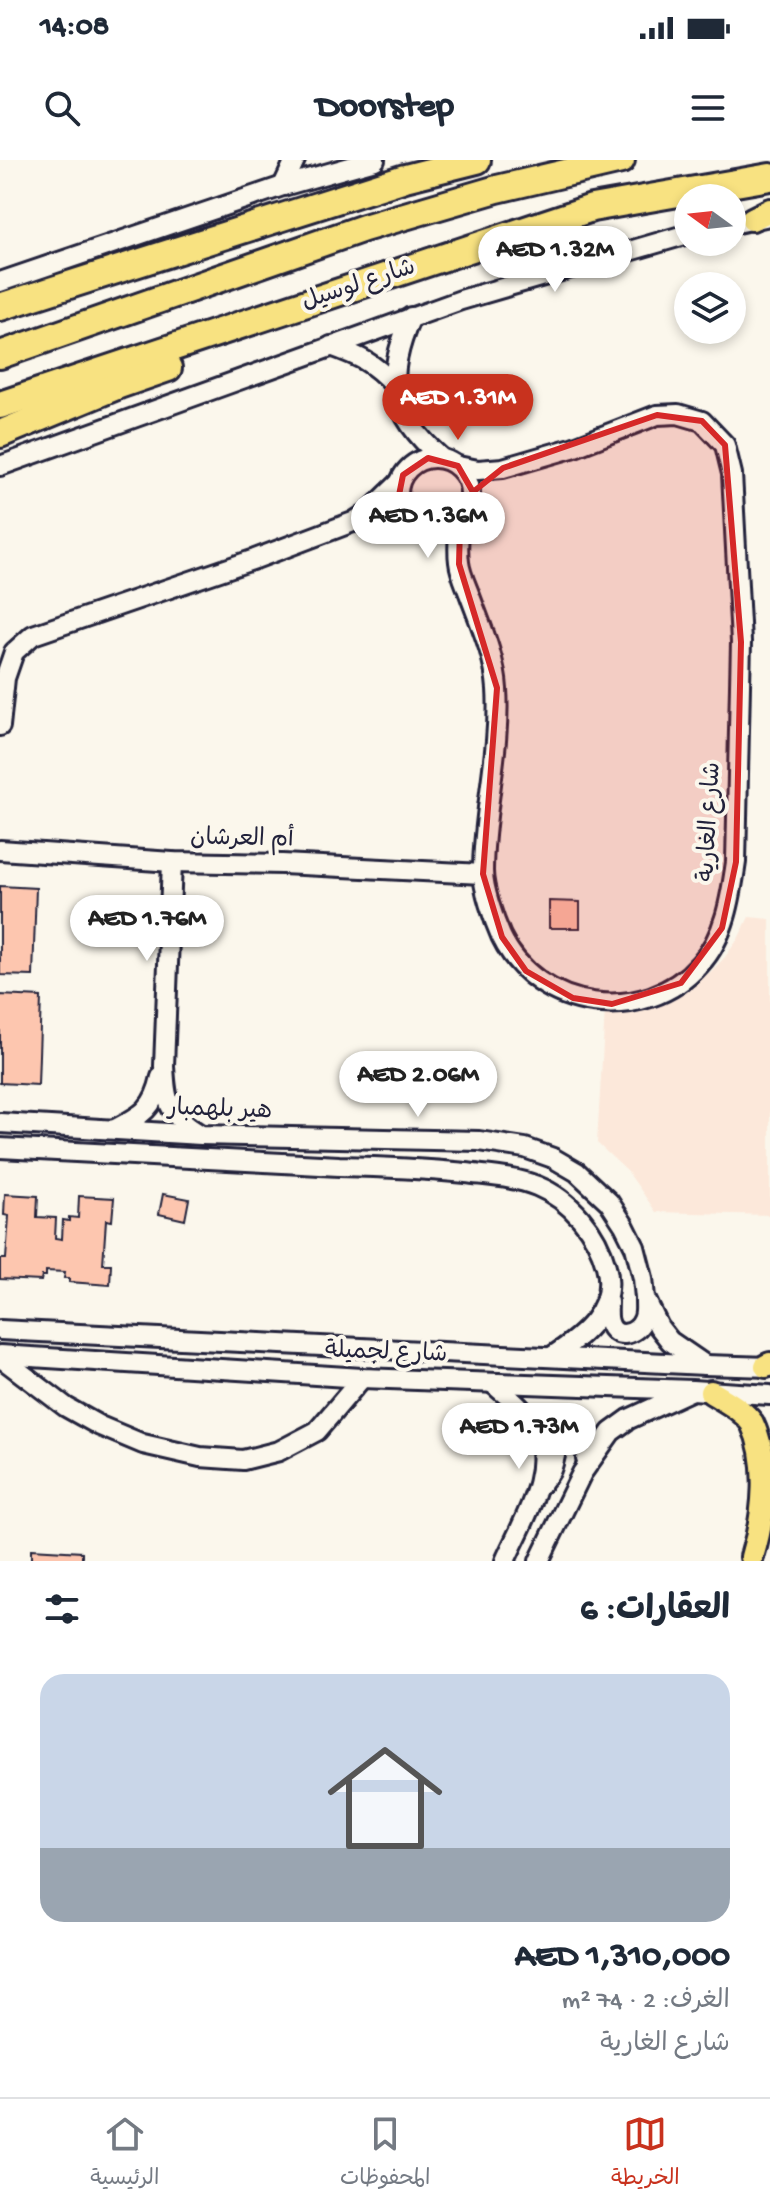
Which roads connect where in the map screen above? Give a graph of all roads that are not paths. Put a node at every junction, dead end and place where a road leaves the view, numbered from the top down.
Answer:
1 (295, 160) edge
2 (375, 160) edge
3 (477, 160) edge
4 (621, 160) edge
5 (341, 164) edge
6 (770, 177) edge
7 (283, 186) junction
8 (592, 208) junction
9 (674, 238) edge
10 (0, 282) edge
11 (0, 307) edge
12 (411, 317) junction
13 (331, 346) junction
14 (0, 355) edge
15 (394, 385) junction
16 (0, 405) edge
17 (407, 422) junction
18 (0, 434) edge
19 (440, 457) junction
20 (0, 466) edge
21 (458, 466) junction
22 (503, 468) junction
23 (404, 476) junction
24 (470, 495) junction
25 (460, 519) junction
26 (353, 522) junction
27 (419, 525) junction
28 (459, 564) junction
29 (0, 726) edge
30 (0, 850) edge
31 (172, 862) junction
32 (483, 874) junction
33 (164, 1066) junction
34 (0, 1123) edge
35 (114, 1130) junction
36 (201, 1135) junction
37 (0, 1148) edge
38 (608, 1291) junction
39 (645, 1298) junction
40 (0, 1330) edge
41 (0, 1356) edge
42 (551, 1357) junction
43 (705, 1365) junction
44 (769, 1366) edge
45 (362, 1378) junction
46 (492, 1383) junction
47 (702, 1391) junction
48 (770, 1395) edge
49 (582, 1473) junction
50 (540, 1485) junction
51 (770, 1515) edge
52 (752, 1559) edge
53 (505, 1561) edge
54 (539, 1561) edge

1 - 7 street
2 - 5 street
3 - 11 highway
4 - 14 highway
5 - 7 street
6 - 8 highway, شارع لوسيل
7 - 10 street
8 - 16 highway, شارع لوسيل
8 - 18 highway
9 - 12 street, شارع لوسيل
12 - 13 street, شارع لوسيل
12 - 15 street
13 - 15 street
13 - 20 street, شارع لوسيل
15 - 17 street
17 - 19 street
17 - 23 street
19 - 21 street
19 - 23 street
21 - 22 street, شارع الغارية
21 - 24 street
22 - 24 street, شارع الغارية
22 - 32 street, شارع الغارية
23 - 26 street
23 - 27 street
24 - 25 street
25 - 27 street
25 - 28 street, شارع الغارية
26 - 27 street
26 - 29 street
27 - 28 street, شارع الغارية
28 - 32 street, شارع الغارية
30 - 31 street, أم العرشان
31 - 32 street, أم العرشان
31 - 33 street
33 - 35 street
33 - 36 street
34 - 35 street, هير بلهمبار
35 - 36 street, هير بلهمبار
36 - 39 street, هير بلهمبار
37 - 38 street, هير بلهمبار
38 - 39 street, هير بلهمبار
38 - 42 street
39 - 43 street, هير بلهمبار
40 - 42 street, شارع لجميلة
41 - 45 street, شارع لجميلة
41 - 45 street
42 - 43 street, شارع لجميلة
43 - 44 street, شارع لجميلة
45 - 46 street, شارع لجميلة
46 - 47 street, شارع لجميلة
46 - 50 street
47 - 48 street, شارع لجميلة
47 - 49 street
47 - 52 main road
49 - 50 street
49 - 54 street
50 - 53 street
51 - 52 main road

